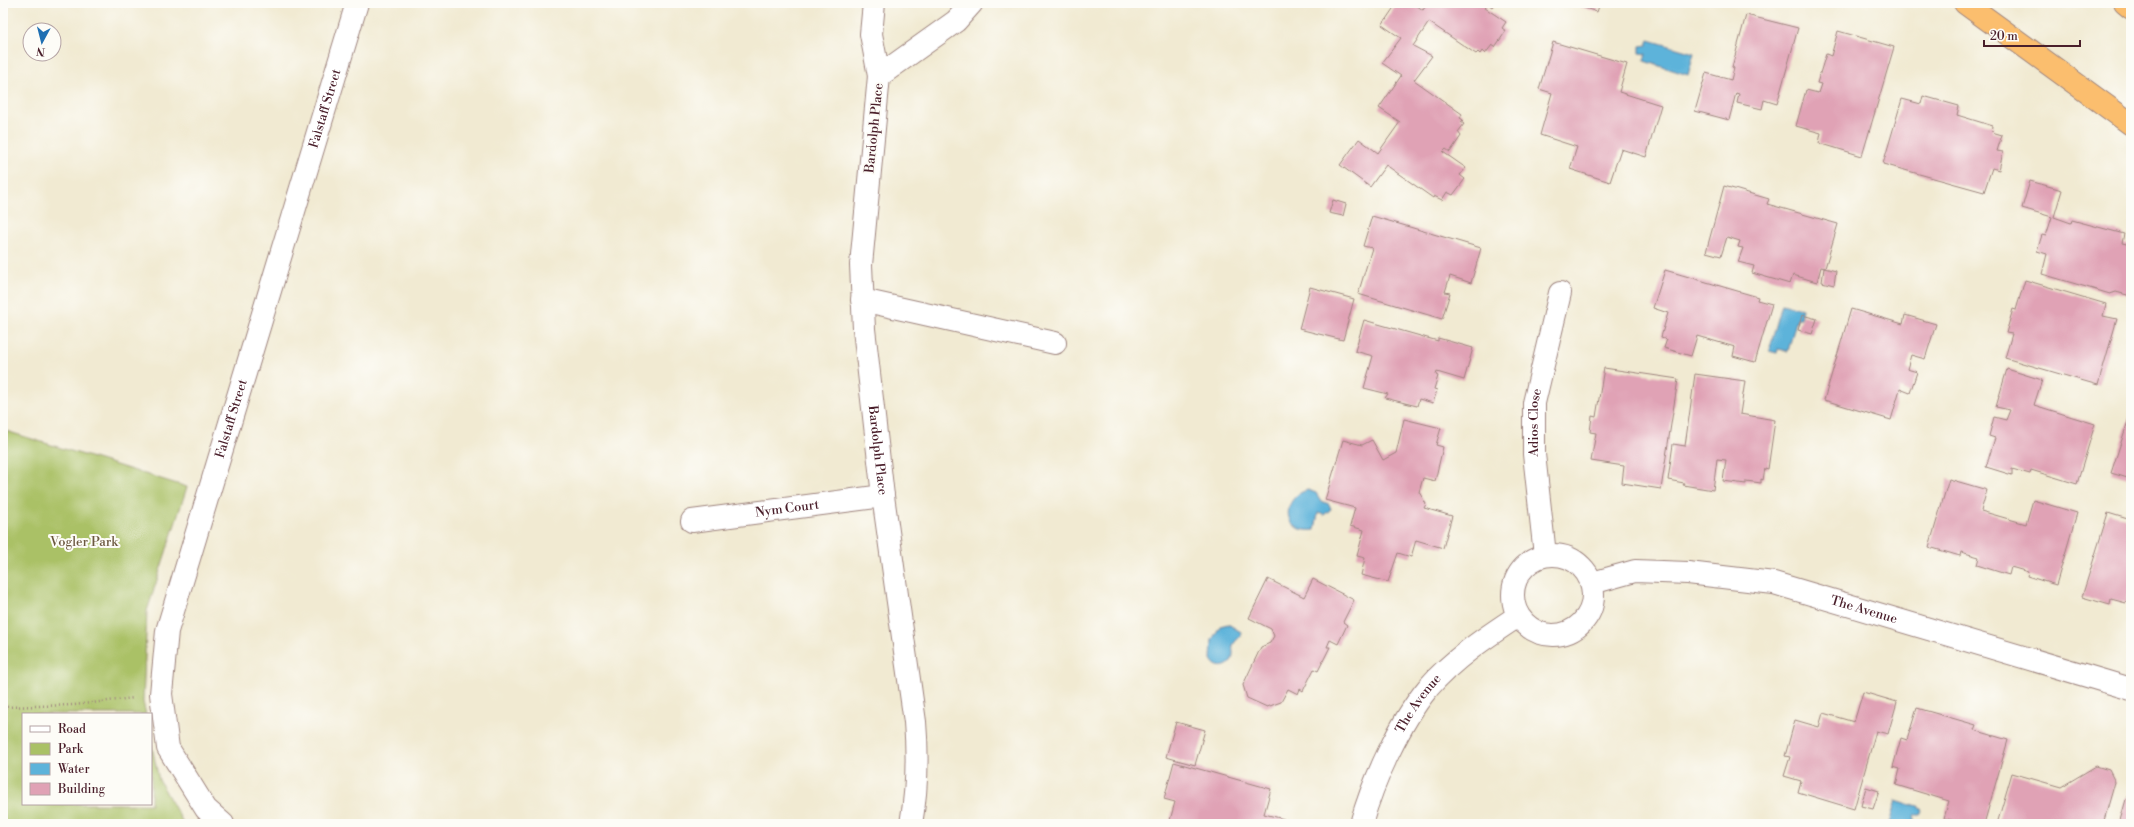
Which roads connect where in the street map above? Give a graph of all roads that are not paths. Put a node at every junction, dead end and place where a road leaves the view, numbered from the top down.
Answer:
1 (357, 3) edge
2 (874, 3) edge
3 (972, 3) edge
4 (1965, 3) edge
5 (2125, 3) edge
6 (2131, 8) edge
7 (879, 76) junction
8 (2131, 124) edge
9 (1560, 294) dead end
10 (862, 300) junction
11 (1055, 343) dead end
12 (883, 496) junction
13 (692, 522) dead end
14 (1545, 555) junction
15 (1592, 583) junction
16 (1518, 616) junction
17 (2131, 689) edge
18 (223, 824) edge
19 (911, 824) edge
20 (1361, 824) edge

1 - 18 street, Falstaff Street
2 - 7 street, Bardolph Place
3 - 7 street, Bardolph Place
4 - 8 highway
5 - 6 highway
7 - 10 street, Bardolph Place
9 - 14 street, Adios Close
10 - 11 street
10 - 12 street, Bardolph Place
12 - 13 street, Nym Court
12 - 19 street, Bardolph Place
14 - 15 street
14 - 16 street
15 - 16 street
15 - 17 street, The Avenue
16 - 20 street, The Avenue

